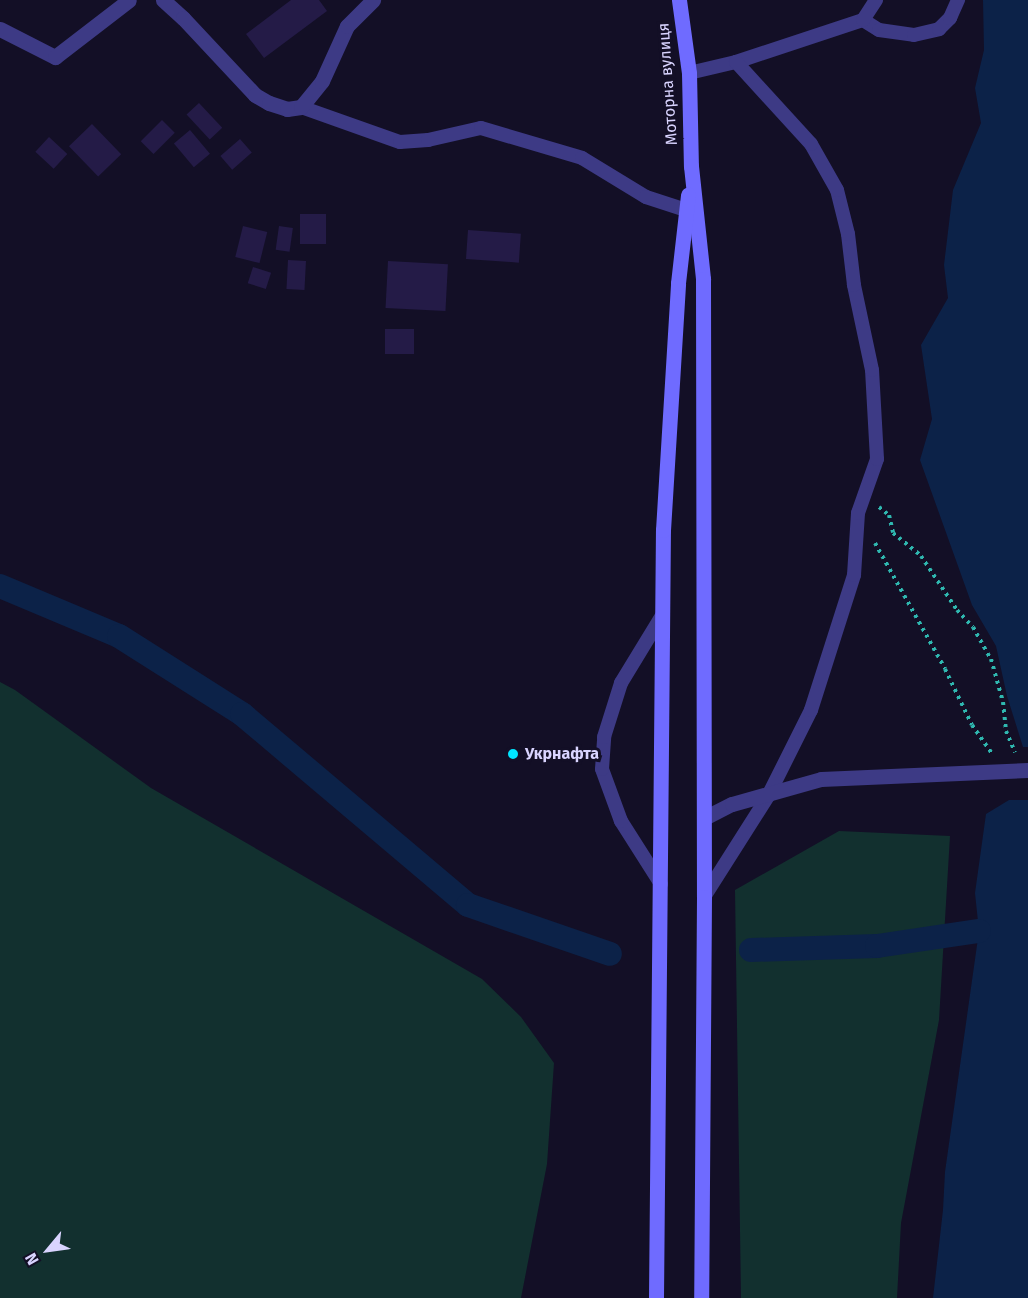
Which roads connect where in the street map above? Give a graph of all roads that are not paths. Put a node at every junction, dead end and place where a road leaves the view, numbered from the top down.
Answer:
1 (129, 0) edge
2 (163, 0) edge
3 (373, 0) edge
4 (679, 0) edge
5 (876, 0) edge
6 (958, 0) edge
7 (863, 20) junction
8 (0, 29) edge
9 (736, 62) junction
10 (689, 73) junction
11 (301, 107) junction
12 (691, 166) junction
13 (686, 210) junction
14 (663, 614) junction
15 (1026, 770) edge
16 (768, 795) junction
17 (704, 818) junction
18 (661, 884) junction
19 (704, 897) junction
20 (656, 1298) edge
21 (701, 1298) edge

1 - 8 street
2 - 11 street
3 - 11 street
4 - 10 street, Моторна вулиця
5 - 7 lane
6 - 7 lane
7 - 9 lane
9 - 10 lane
9 - 16 lane
10 - 12 street, Моторна вулиця
11 - 13 lane
12 - 13 street
12 - 17 street
13 - 14 street
14 - 18 street
14 - 18 lane
15 - 16 street
16 - 17 street
16 - 19 lane
17 - 19 street
18 - 20 street
19 - 21 street

